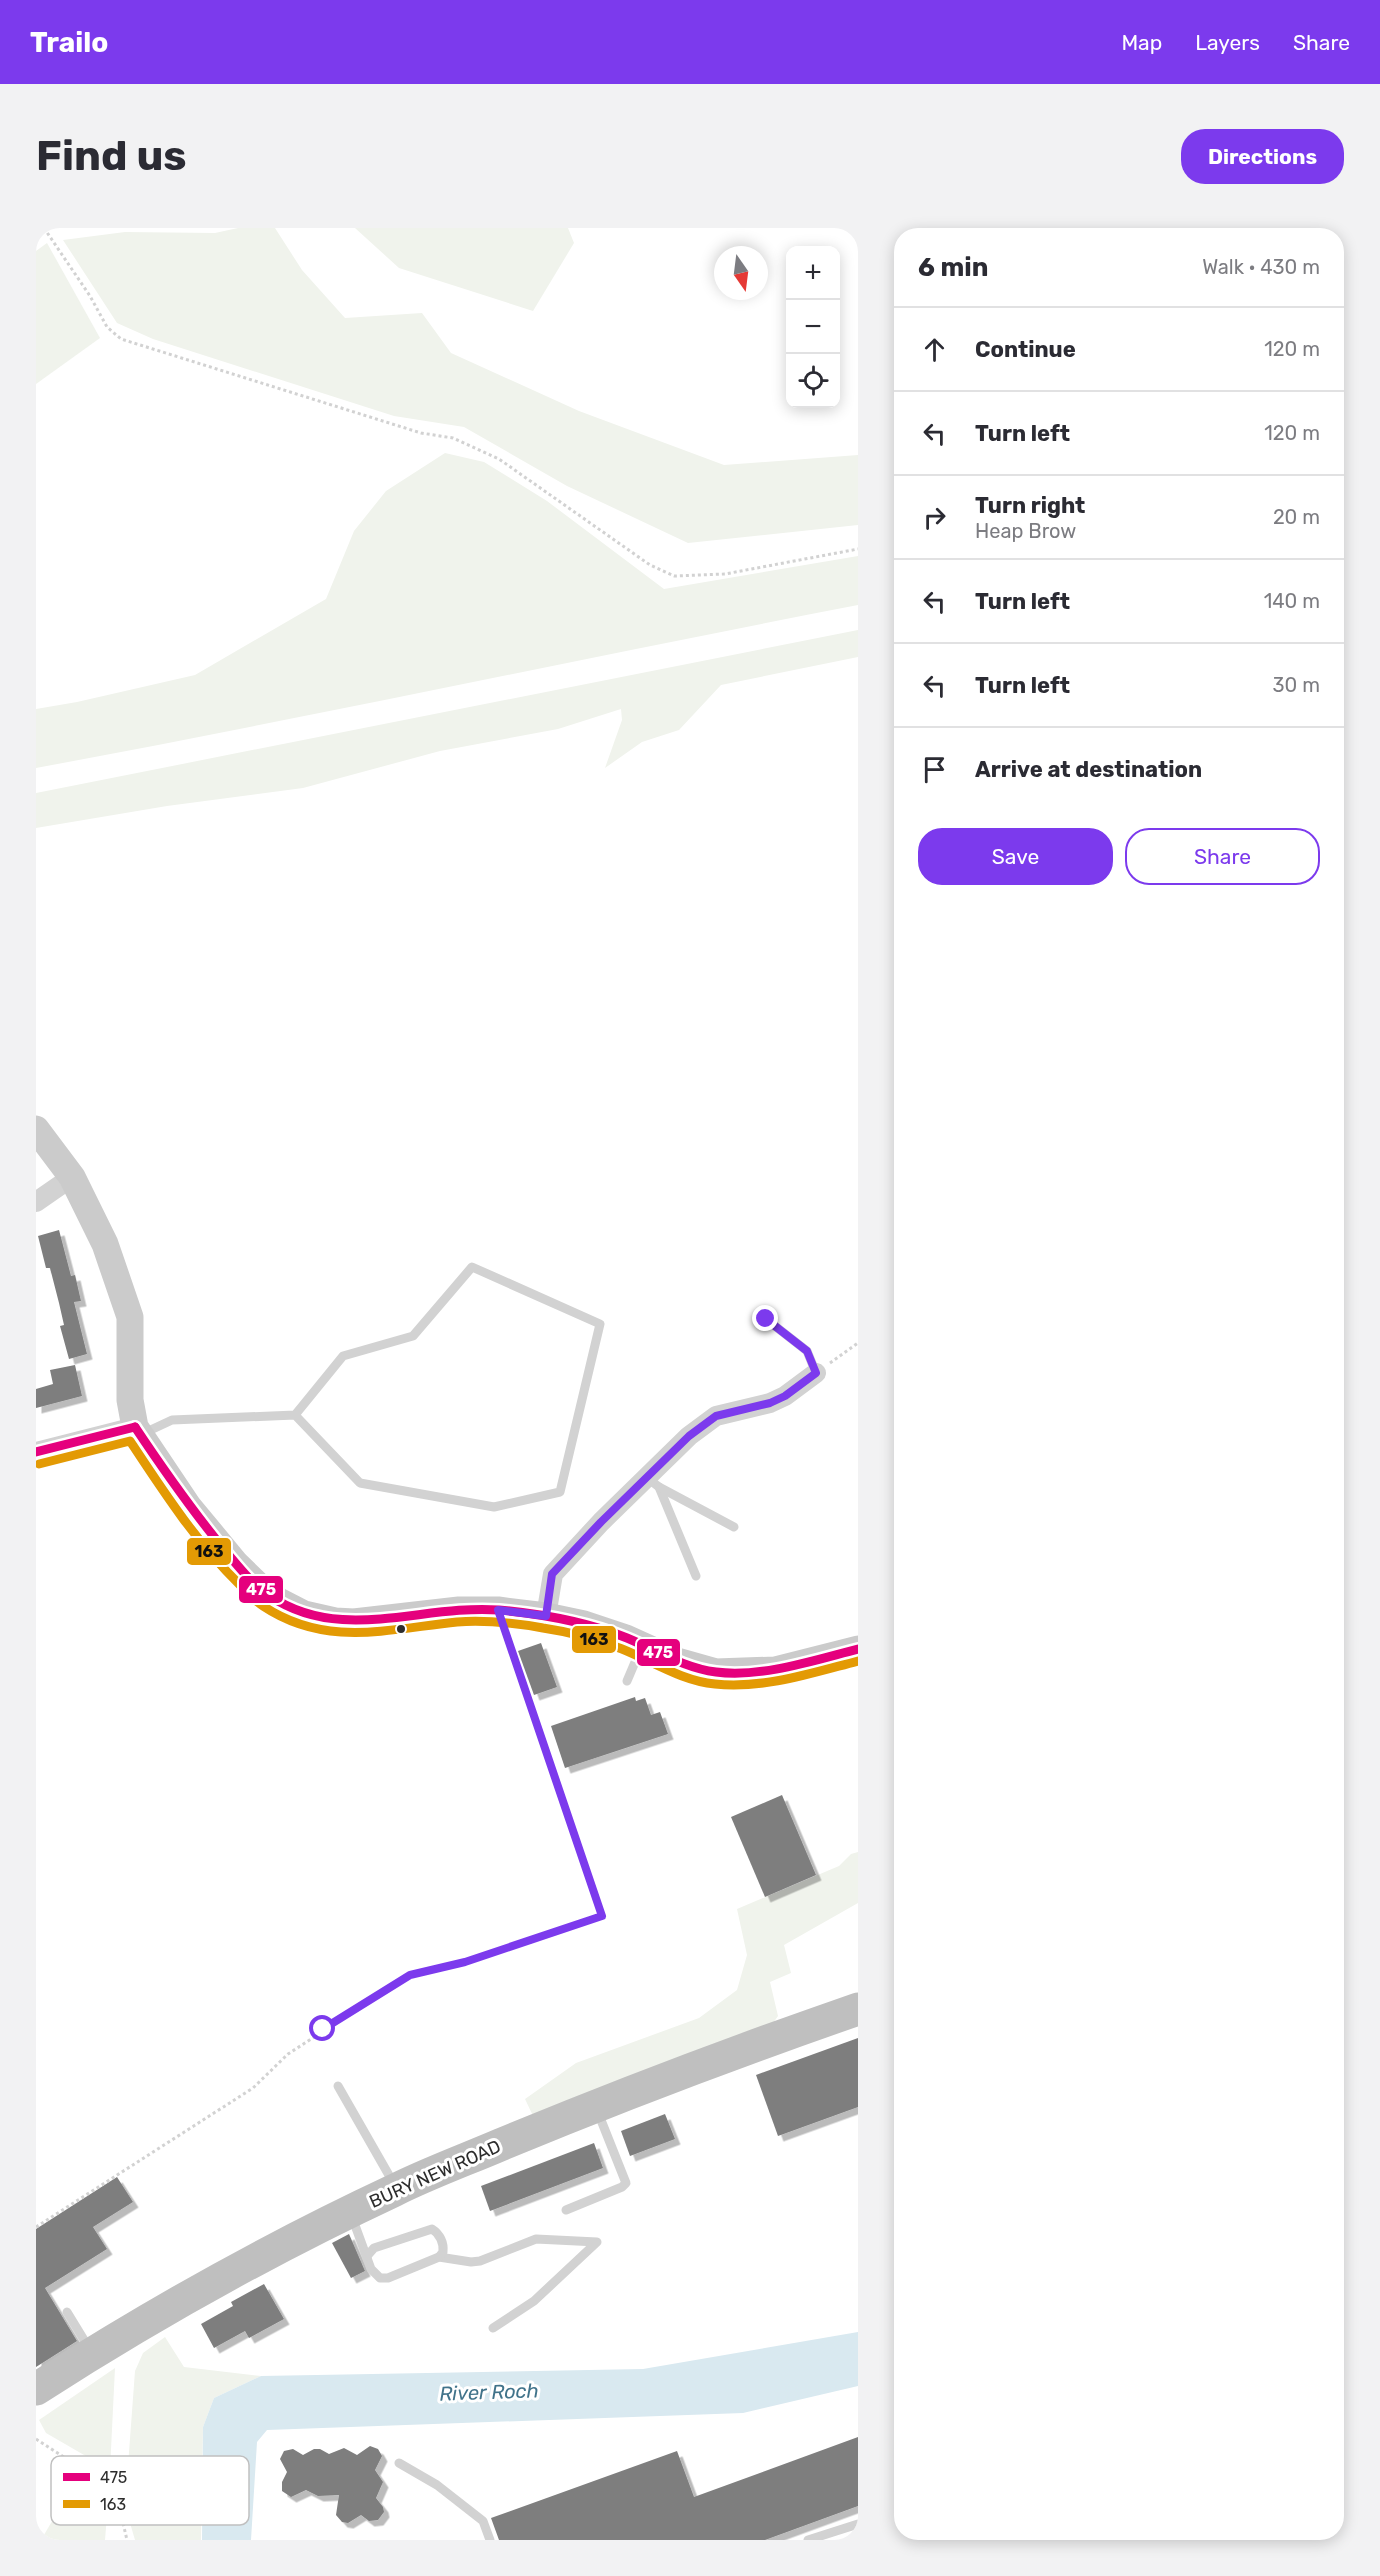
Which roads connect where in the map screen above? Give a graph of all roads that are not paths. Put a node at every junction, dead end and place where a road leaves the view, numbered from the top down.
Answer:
1 (36, 1129) edge
2 (72, 1177) junction
3 (36, 1202) edge
4 (766, 1319) dead end
5 (816, 1373) joint
6 (295, 1415) junction
7 (137, 1431) junction
8 (36, 1452) edge
9 (652, 1482) junction
10 (734, 1527) dead end
11 (696, 1576) dead end
12 (546, 1616) junction
13 (642, 1646) junction
14 (858, 1650) edge
15 (627, 1681) dead end
16 (858, 2008) edge
17 (338, 2086) dead end
18 (595, 2105) junction
19 (397, 2189) junction
20 (566, 2210) dead end
21 (350, 2212) junction
22 (368, 2256) junction
23 (439, 2257) junction
24 (67, 2312) dead end
25 (493, 2328) dead end
26 (96, 2350) junction
27 (36, 2388) edge
28 (399, 2463) dead end
29 (858, 2524) edge
30 (490, 2540) edge
31 (808, 2540) edge

1 - 2 street
2 - 3 street
2 - 7 street
4 - 5 lane
5 - 9 street
6 - 6 lane
6 - 7 lane
7 - 8 street
7 - 12 street
9 - 10 lane
9 - 11 lane
9 - 12 street
12 - 13 street
13 - 14 street
13 - 15 lane
16 - 18 highway, BURY NEW ROAD
17 - 19 lane
18 - 19 highway, BURY NEW ROAD
18 - 20 lane
19 - 21 highway, BURY NEW ROAD
21 - 22 lane
21 - 26 highway, BURY NEW ROAD
22 - 23 lane
22 - 23 lane
23 - 25 lane
24 - 26 lane
26 - 27 highway, BURY NEW ROAD
28 - 30 lane
29 - 31 lane

